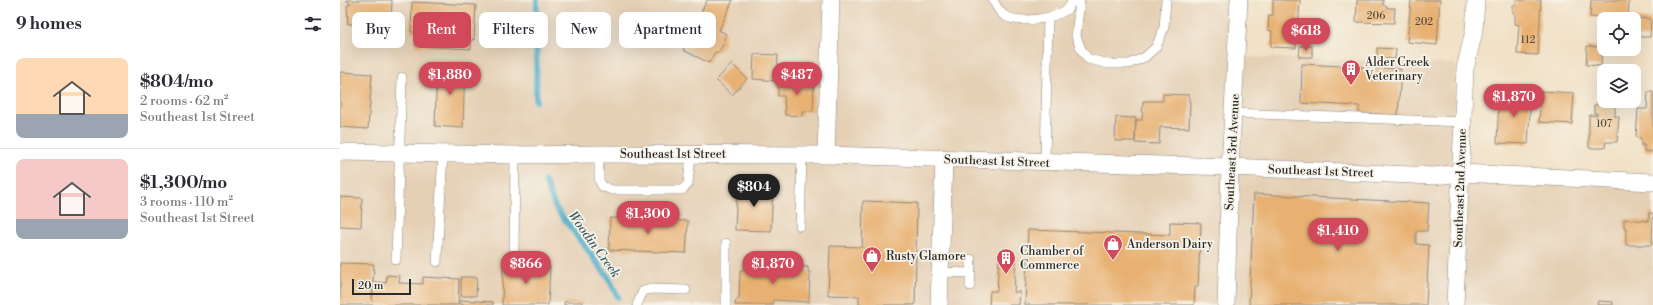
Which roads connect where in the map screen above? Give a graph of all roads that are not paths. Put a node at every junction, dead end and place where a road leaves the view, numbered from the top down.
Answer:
1 (831, 0) edge
2 (993, 0) edge
3 (1073, 0) edge
4 (1080, 0) edge
5 (1166, 0) edge
6 (1239, 0) edge
7 (1476, 0) edge
8 (1048, 17) junction
9 (402, 76) dead end
10 (1233, 113) junction
11 (1463, 122) junction
12 (340, 152) edge
13 (400, 152) junction
14 (442, 153) junction
15 (599, 154) junction
16 (691, 154) junction
17 (515, 155) junction
18 (802, 155) junction
19 (826, 155) junction
20 (944, 160) junction
21 (1045, 163) junction
22 (1230, 168) junction
23 (1460, 173) junction
24 (1653, 182) edge
25 (800, 226) dead end
26 (726, 243) dead end
27 (514, 254) dead end
28 (971, 259) dead end
29 (396, 260) dead end
30 (437, 262) dead end
31 (940, 272) junction
32 (971, 273) junction
33 (970, 286) dead end
34 (686, 290) dead end
35 (637, 305) edge
36 (726, 305) edge
37 (939, 305) edge
38 (1226, 305) edge
39 (1456, 305) edge

1 - 19 street
2 - 8 lane
3 - 8 lane
4 - 5 lane
6 - 10 street, Southeast 3rd Avenue
7 - 11 street, Southeast 2nd Avenue
8 - 21 lane
9 - 13 lane
10 - 11 lane
10 - 22 street, Southeast 3rd Avenue
11 - 23 street, Southeast 2nd Avenue
12 - 13 street, Southeast 1st Street
13 - 14 street, Southeast 1st Street
13 - 29 lane
14 - 17 street, Southeast 1st Street
14 - 30 lane
15 - 16 street, Southeast 1st Street
15 - 16 lane
15 - 17 street, Southeast 1st Street
16 - 18 street, Southeast 1st Street
17 - 27 lane
18 - 19 street, Southeast 1st Street
18 - 25 lane
19 - 20 street, Southeast 1st Street
20 - 21 street, Southeast 1st Street
20 - 31 street
21 - 22 street, Southeast 1st Street
22 - 23 street, Southeast 1st Street
22 - 38 street, Southeast 3rd Avenue
23 - 24 street, Southeast 1st Street
23 - 39 street, Southeast 2nd Avenue
26 - 36 lane
28 - 32 lane
31 - 32 lane
31 - 37 street
32 - 33 lane
34 - 35 lane

